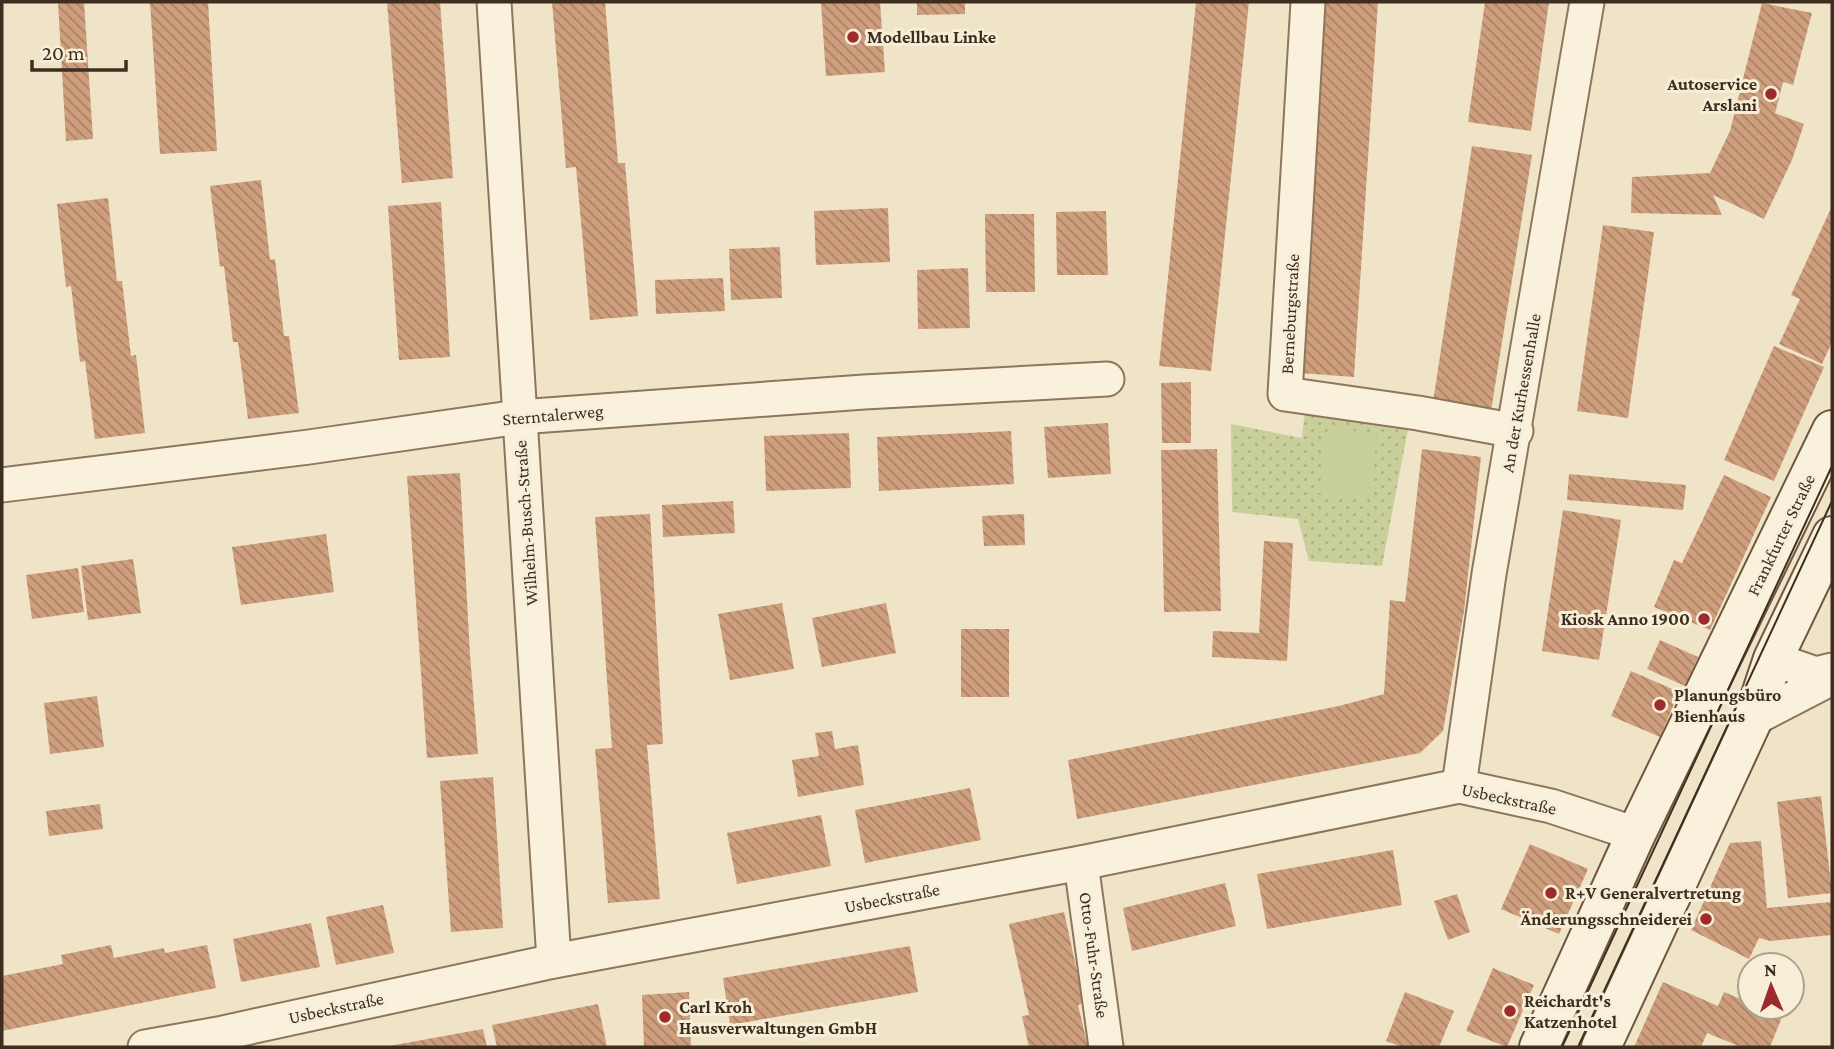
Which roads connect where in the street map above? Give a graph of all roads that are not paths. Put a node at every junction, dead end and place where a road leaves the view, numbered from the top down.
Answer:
1 (494, 2) edge
2 (1308, 2) edge
3 (1587, 2) edge
4 (1107, 379) dead end
5 (519, 417) junction
6 (1832, 430) edge
7 (1516, 431) junction
8 (2, 485) edge
9 (1832, 536) edge
10 (1730, 639) junction
11 (1773, 659) junction
12 (1832, 670) edge
13 (1832, 678) edge
14 (1753, 719) junction
15 (1459, 786) junction
16 (1636, 834) junction
17 (1691, 850) junction
18 (1082, 863) junction
19 (554, 961) junction
20 (220, 1040) edge
21 (145, 1047) edge
22 (1106, 1047) edge
23 (1539, 1047) edge
24 (1601, 1047) edge

1 - 5 street, Wilhelm-Busch-Straße
2 - 7 street, Berneburgstraße
3 - 7 street, An der Kurhessenhalle
4 - 5 street, Sterntalerweg
5 - 8 street, Sterntalerweg
5 - 19 street, Wilhelm-Busch-Straße
6 - 10 main road, Frankfurter Straße
7 - 15 street, An der Kurhessenhalle
9 - 11 main road
10 - 11 main road
10 - 16 main road, Frankfurter Straße
11 - 12 street
11 - 14 main road
13 - 14 street
14 - 17 main road
15 - 16 street, Usbeckstraße
15 - 18 street, Usbeckstraße
16 - 17 main road
16 - 23 main road, Frankfurter Straße
17 - 24 main road
18 - 19 street, Usbeckstraße
18 - 22 street, Otto-Fuhr-Straße
19 - 20 street, Usbeckstraße
20 - 21 street, Usbeckstraße

